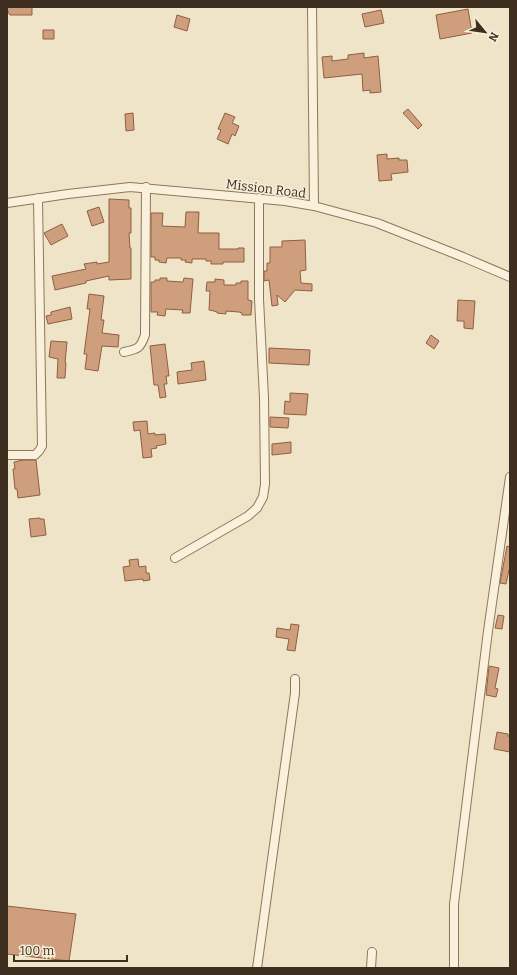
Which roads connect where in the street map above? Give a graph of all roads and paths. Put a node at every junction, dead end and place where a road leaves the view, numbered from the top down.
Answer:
1 (312, 7) edge
2 (146, 187) junction
3 (38, 198) junction
4 (259, 198) junction
5 (7, 203) edge
6 (314, 206) junction
7 (510, 277) edge
8 (124, 352) dead end
9 (7, 455) edge
10 (510, 477) edge
11 (175, 558) dead end
12 (295, 679) dead end
13 (372, 952) dead end
14 (257, 968) edge
15 (371, 968) edge
16 (454, 968) edge

1 - 6 street
2 - 3 street, Mission Road
2 - 4 street, Mission Road
2 - 8 street
3 - 5 street, Mission Road
3 - 9 street
4 - 6 street, Mission Road
4 - 11 street
6 - 7 street, Mission Road
10 - 16 street
12 - 14 street
13 - 15 street

